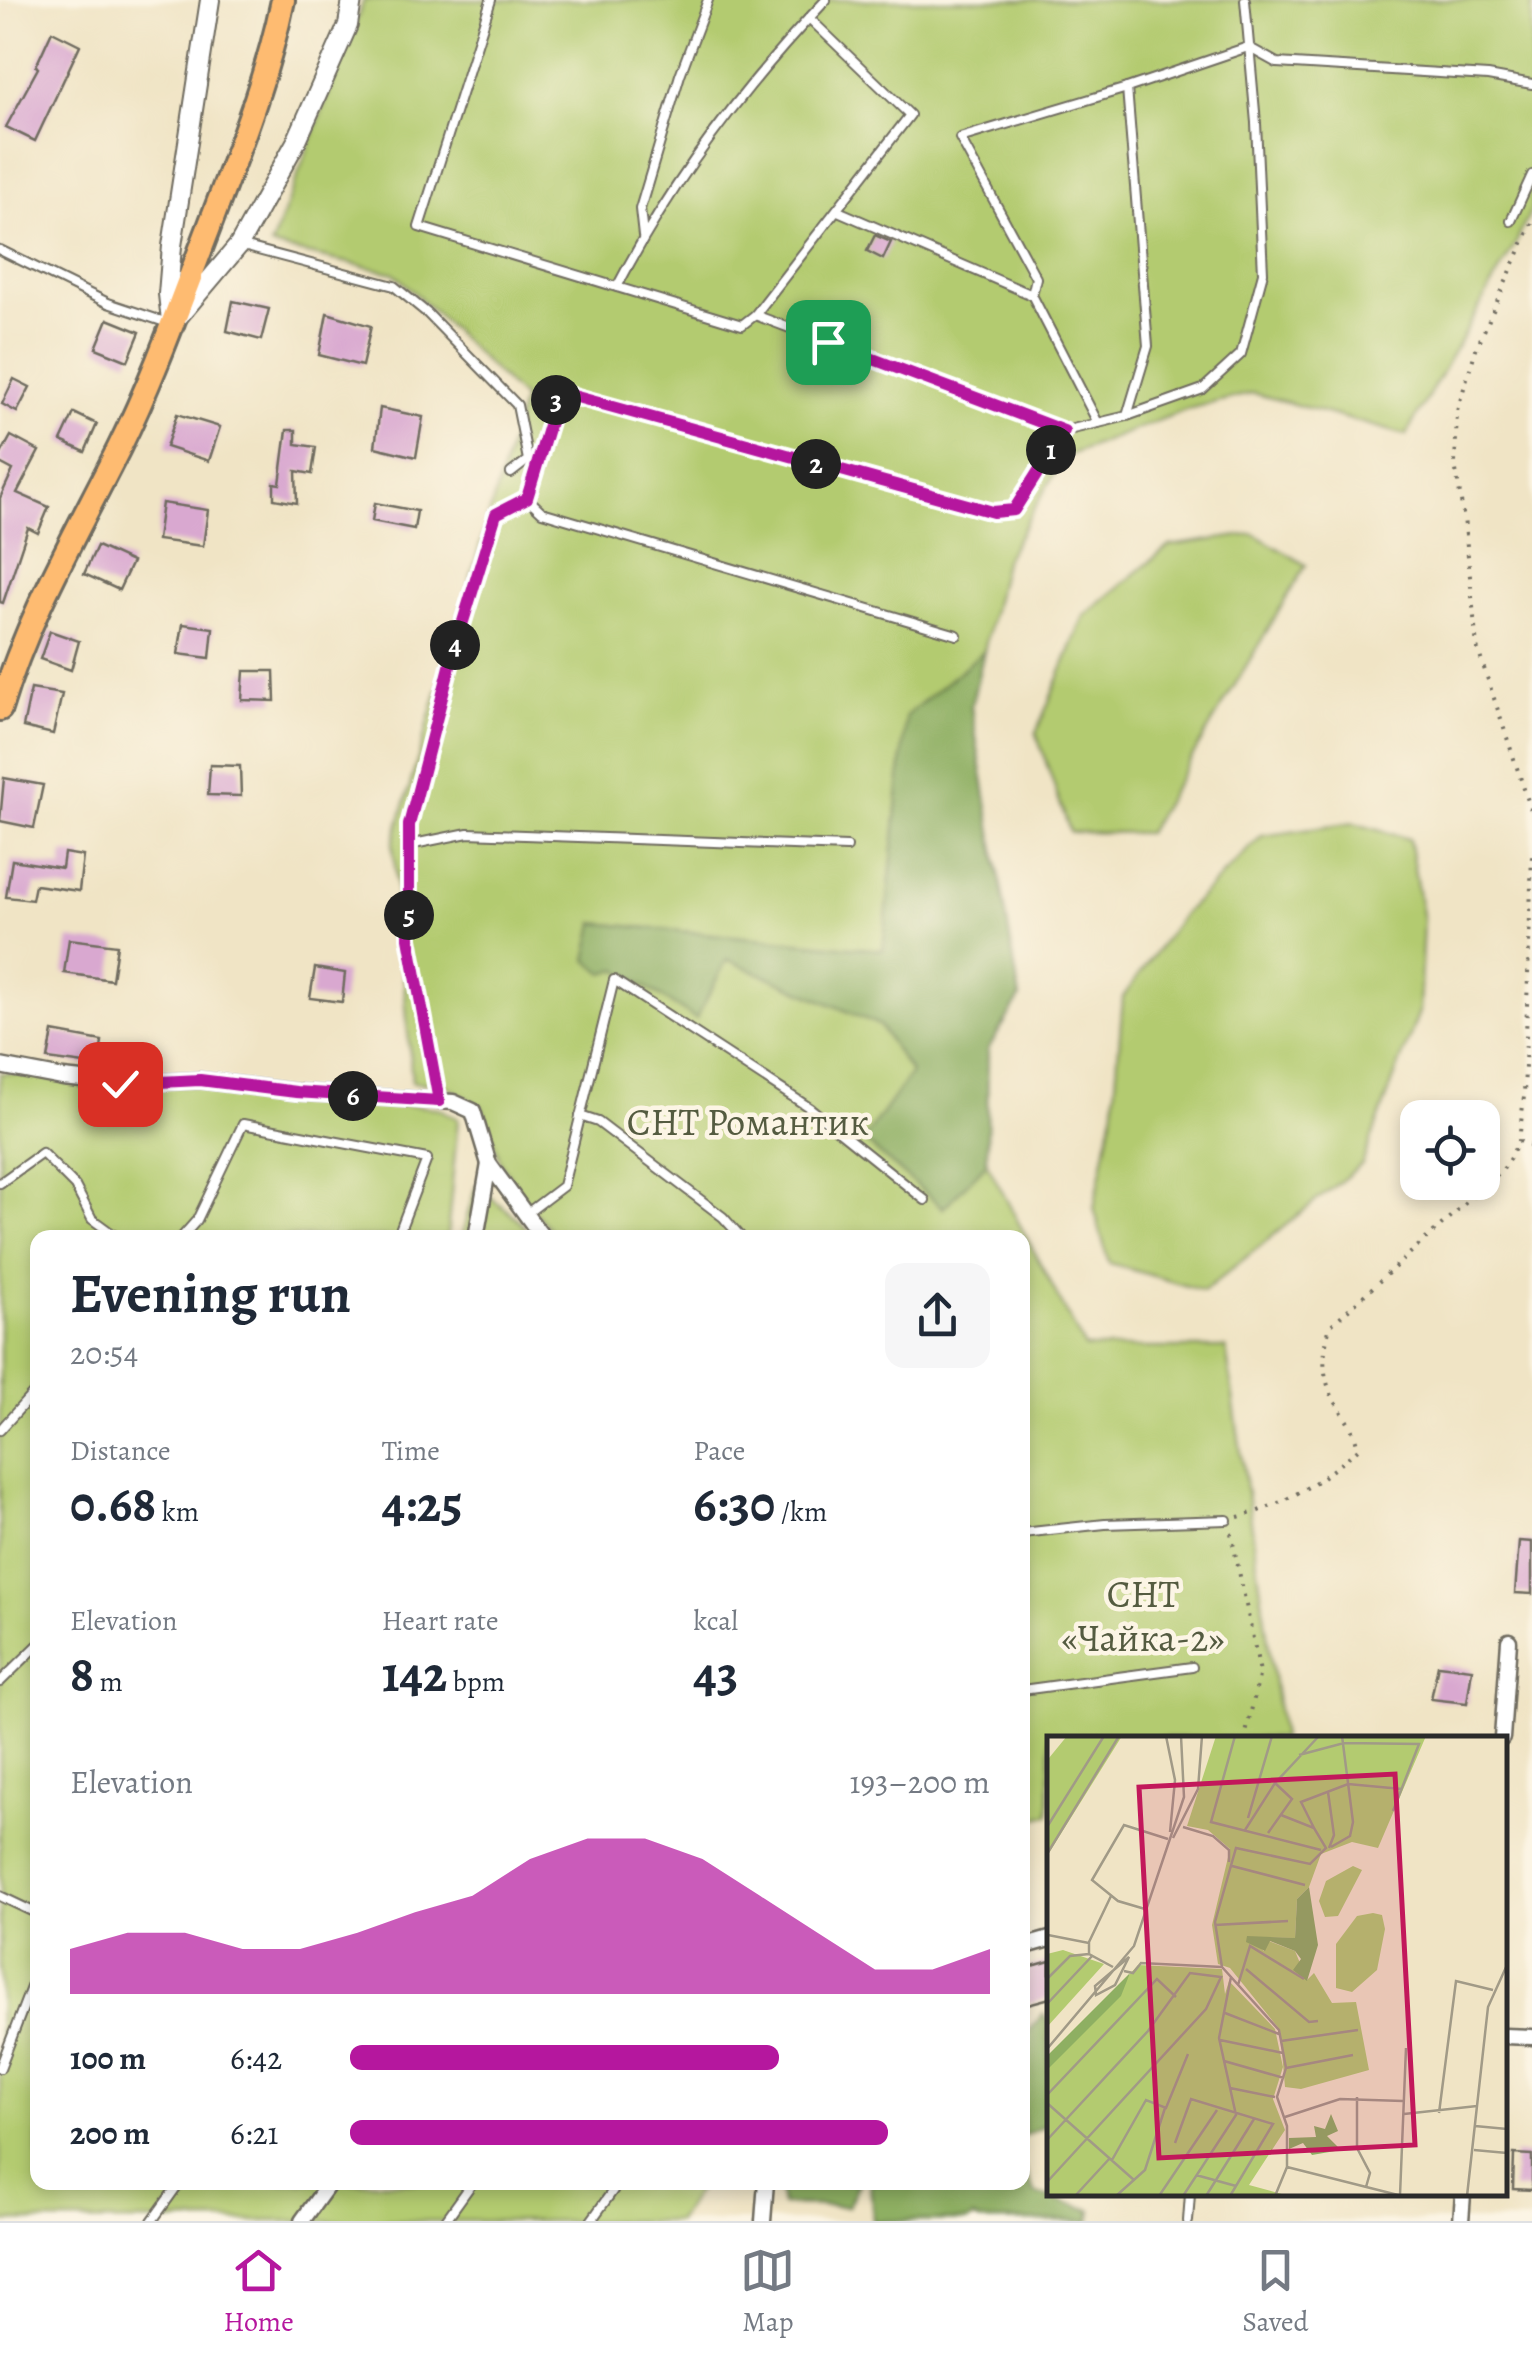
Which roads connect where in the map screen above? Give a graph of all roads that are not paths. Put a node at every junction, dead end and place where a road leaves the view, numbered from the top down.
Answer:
1 (210, 0) edge
2 (283, 0) edge
3 (352, 0) edge
4 (491, 0) edge
5 (708, 0) edge
6 (826, 0) edge
7 (1245, 0) edge
8 (809, 18) junction
9 (1248, 48) junction
10 (1532, 84) edge
11 (1127, 88) junction
12 (1532, 174) edge
13 (838, 212) junction
14 (1511, 221) dead end
15 (643, 236) junction
16 (239, 246) junction
17 (0, 250) edge
18 (617, 287) junction
19 (1032, 294) junction
20 (755, 315) junction
21 (172, 324) junction
22 (1127, 416) junction
23 (1098, 423) junction
24 (1064, 431) junction
25 (510, 473) dead end
26 (527, 498) junction
27 (957, 636) dead end
28 (0, 709) edge
29 (409, 845) junction
30 (847, 847) dead end
31 (0, 1066) edge
32 (439, 1101) junction
33 (580, 1116) junction
34 (489, 1164) junction
35 (0, 1183) edge
36 (925, 1200) dead end
37 (526, 1214) junction
38 (107, 1230) edge
39 (188, 1230) edge
40 (400, 1230) edge
41 (477, 1230) edge
42 (538, 1230) edge
43 (735, 1230) edge
44 (30, 1397) edge
45 (0, 1430) edge
46 (1227, 1520) road end
47 (1030, 1532) edge
48 (1510, 1641) dead end
49 (30, 1653) edge
50 (1192, 1667) dead end
51 (0, 1682) edge
52 (1030, 1689) edge
53 (1502, 1736) edge
54 (0, 1896) edge
55 (30, 1910) edge
56 (30, 1990) edge
57 (1507, 2036) edge
58 (1532, 2037) edge
59 (0, 2068) edge
60 (174, 2190) edge
61 (324, 2190) edge
62 (467, 2190) edge
63 (612, 2190) edge
64 (765, 2190) edge
65 (1190, 2196) edge
66 (1463, 2196) edge
67 (152, 2221) edge
68 (302, 2221) edge
69 (446, 2221) edge
70 (591, 2221) edge
71 (762, 2221) edge
72 (1188, 2221) edge
73 (1460, 2221) edge

1 - 21 street
2 - 21 main road
3 - 16 street
4 - 18 lane
5 - 15 lane
6 - 8 lane
7 - 9 lane
8 - 13 lane
8 - 15 lane
9 - 10 lane
9 - 11 lane
9 - 22 lane
11 - 19 lane
11 - 22 lane
12 - 14 lane
13 - 19 lane
13 - 20 lane
15 - 18 lane
16 - 21 street
16 - 25 lane
17 - 21 lane
18 - 20 lane
19 - 23 lane
20 - 24 lane
21 - 28 main road
22 - 23 lane
23 - 24 lane
24 - 26 lane
26 - 27 lane
26 - 29 lane
29 - 30 lane
29 - 32 lane
31 - 32 street
32 - 34 street
33 - 36 lane
33 - 37 lane
33 - 43 lane
34 - 37 street
34 - 41 street
35 - 38 lane
37 - 42 street
39 - 40 lane
44 - 45 lane
46 - 47 lane
48 - 53 street
49 - 51 lane
50 - 52 lane
54 - 55 lane
56 - 59 lane
57 - 58 street
60 - 67 lane
61 - 68 street
62 - 69 lane
63 - 70 lane
64 - 71 street
65 - 72 lane
66 - 73 street

